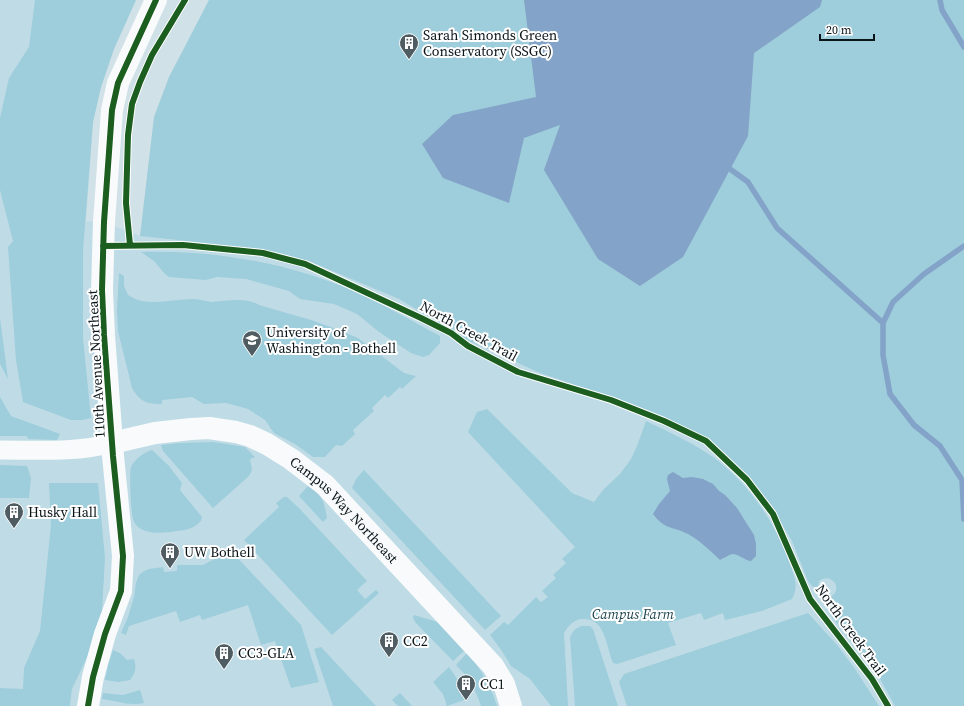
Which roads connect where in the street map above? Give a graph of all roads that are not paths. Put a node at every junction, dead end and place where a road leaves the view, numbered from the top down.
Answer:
1 (156, 0) edge
2 (112, 443) junction
3 (0, 450) edge
4 (88, 706) edge
5 (511, 706) edge

1 - 2 street, 110th Avenue Northeast
2 - 3 street
2 - 4 street, 110th Avenue Northeast
2 - 5 street, Campus Way Northeast

